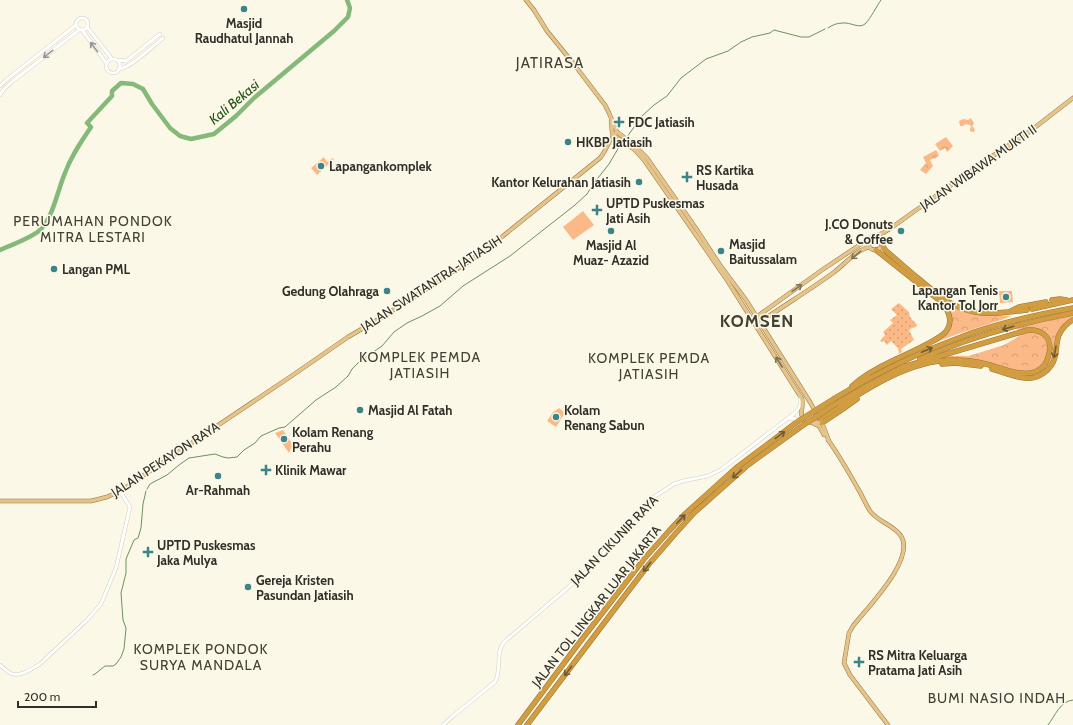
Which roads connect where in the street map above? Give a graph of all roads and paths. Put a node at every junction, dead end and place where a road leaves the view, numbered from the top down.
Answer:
1 (526, 0) edge
2 (76, 26) junction
3 (87, 27) junction
4 (80, 30) junction
5 (160, 34) dead end
6 (163, 38) dead end
7 (112, 59) junction
8 (117, 60) junction
9 (107, 64) junction
10 (119, 69) junction
11 (0, 86) edge
12 (0, 95) edge
13 (1073, 98) edge
14 (612, 119) junction
15 (617, 132) junction
16 (613, 135) junction
17 (624, 140) junction
18 (881, 234) junction
19 (875, 236) junction
20 (870, 238) junction
21 (882, 243) junction
22 (870, 248) junction
23 (876, 250) junction
24 (1052, 300) dead end
25 (1071, 300) edge
26 (778, 302) junction
27 (1046, 302) dead end
28 (749, 304) junction
29 (784, 307) junction
30 (1073, 308) edge
31 (765, 310) junction
32 (1009, 312) junction
33 (1073, 313) edge
34 (756, 316) junction
35 (752, 320) junction
36 (1073, 320) edge
37 (761, 323) junction
38 (756, 327) junction
39 (764, 329) junction
40 (903, 367) junction
41 (293, 376) joint
42 (843, 393) junction
43 (800, 395) junction
44 (836, 400) junction
45 (784, 420) junction
46 (821, 421) junction
47 (813, 423) junction
48 (804, 424) junction
49 (829, 441) junction
50 (120, 491) junction
51 (0, 501) edge
52 (0, 665) edge
53 (444, 725) edge
54 (518, 725) edge
55 (528, 725) edge
56 (888, 725) edge

1 - 14 main road
2 - 3 street
2 - 4 street
2 - 11 street
3 - 4 street
3 - 7 street
9 -> 4 street
4 -> 12 street
5 - 8 street
6 - 10 street
7 - 8 street
7 - 9 street
8 - 10 street
9 - 10 street
13 - 18 main road, JALAN WIBAWA MUKTI II
14 - 15 main road
14 - 16 main road
15 - 16 main road
15 - 17 main road
16 - 17 main road
16 - 41 main road, JALAN SWATANTRA-JATIASIH
17 - 28 main road
17 - 35 main road
18 - 19 main road, JALAN WIBAWA MUKTI II
18 - 21 main road
19 - 20 main road
19 - 21 main road
20 - 22 main road
26 -> 20 main road
21 - 23 main road
21 - 32 highway
22 - 23 main road
22 -> 29 main road
23 - 42 highway
24 - 25 highway
25 - 32 highway
26 - 29 main road
26 - 31 main road
27 - 32 highway
28 - 31 main road
28 - 34 main road
29 - 39 main road
42 -> 30 highway, JALAN TOL LINGKAR LUAR JAKARTA
31 - 34 main road
33 -> 40 highway, JALAN TOL LINGKAR LUAR JAKARTA
34 - 35 main road
34 - 37 main road
35 - 38 main road
36 -> 46 highway
37 - 38 main road
37 - 39 main road
43 -> 38 main road
39 - 46 main road
40 - 44 highway, JALAN TOL LINGKAR LUAR JAKARTA
40 - 46 highway
41 - 50 main road, JALAN PEKAYON RAYA
42 - 44 highway, JALAN TOL LINGKAR LUAR JAKARTA
43 - 45 street, JALAN CIKUNIR RAYA
43 - 48 main road
44 - 48 highway, JALAN TOL LINGKAR LUAR JAKARTA, bridge
54 -> 44 highway, JALAN TOL LINGKAR LUAR JAKARTA, bridge
45 - 48 street
45 - 53 street, JALAN CIKUNIR RAYA
46 - 47 main road
46 - 49 main road
47 - 48 main road
47 - 49 main road
48 -> 55 highway, JALAN TOL LINGKAR LUAR JAKARTA
49 - 56 main road
50 - 51 main road, JALAN PEKAYON RAYA
50 - 52 street

